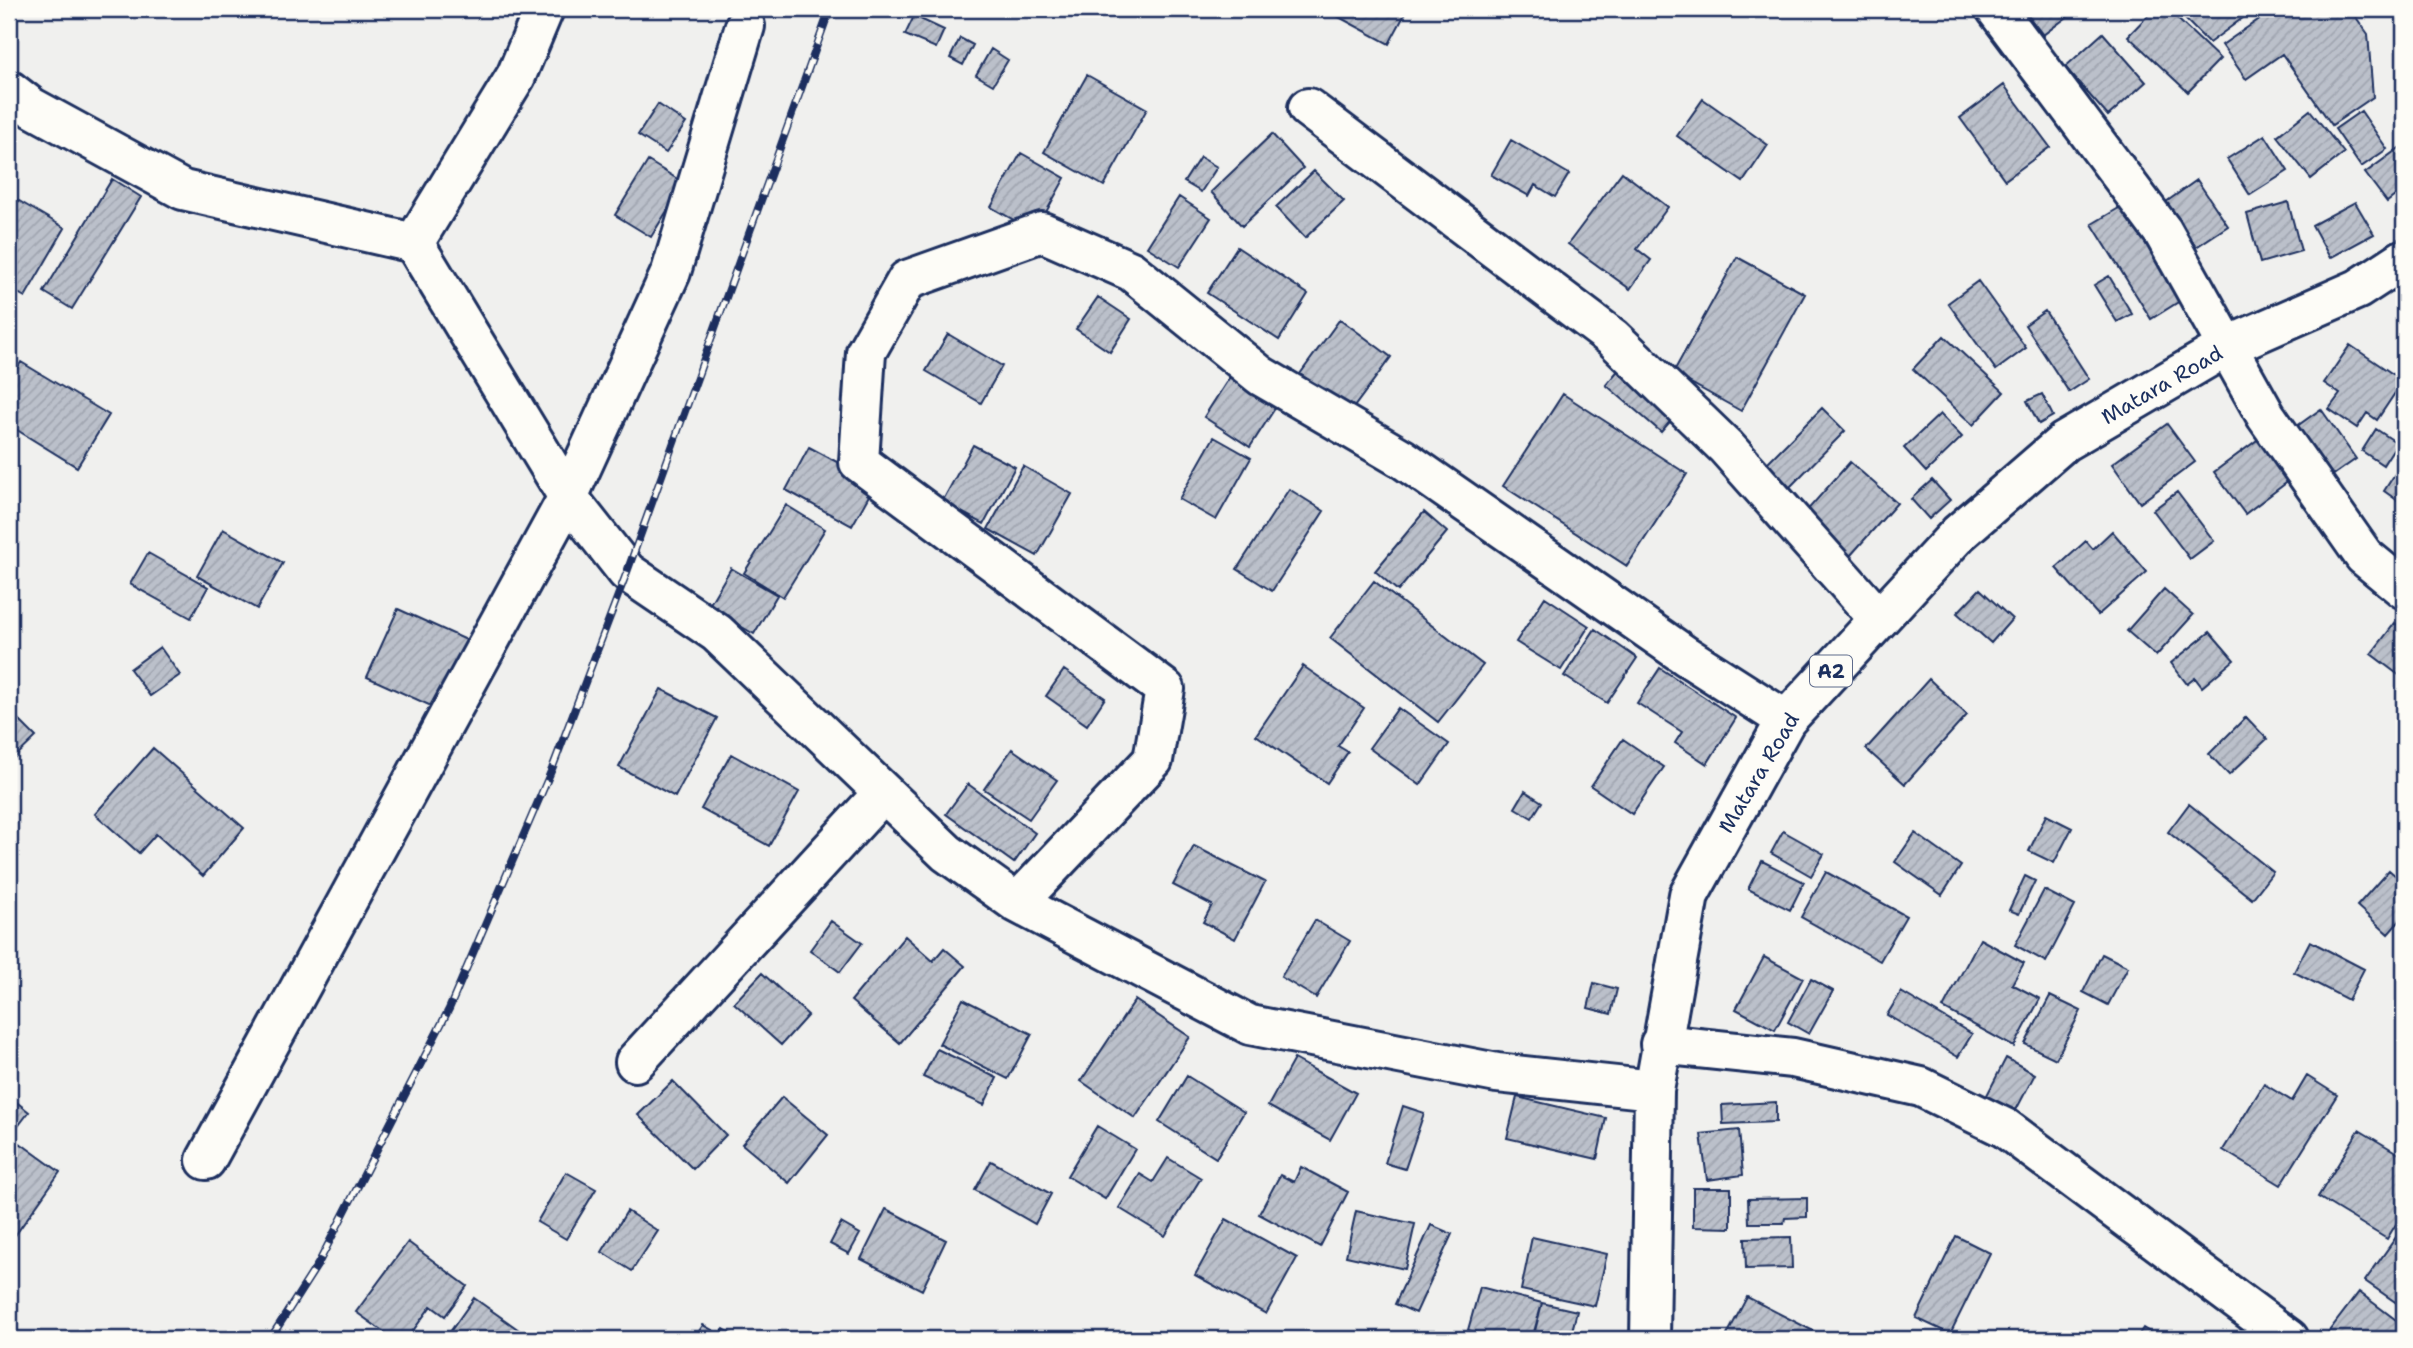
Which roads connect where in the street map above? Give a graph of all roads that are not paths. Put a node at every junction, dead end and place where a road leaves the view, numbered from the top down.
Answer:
1 (544, 9) edge
2 (1996, 9) edge
3 (746, 26) dead end
4 (9, 90) edge
5 (1308, 108) dead end
6 (414, 243) junction
7 (2404, 259) edge
8 (2228, 346) junction
9 (568, 497) junction
10 (2404, 589) edge
11 (1880, 619) junction
12 (1786, 720) junction
13 (883, 793) junction
14 (1017, 903) junction
15 (1660, 1044) junction
16 (635, 1062) dead end
17 (1654, 1090) junction
18 (206, 1160) dead end
19 (1650, 1339) edge
20 (2289, 1339) edge

1 - 6 main road
2 - 8 main road
3 - 9 main road
4 - 6 main road
5 - 11 main road
6 - 9 main road
7 - 8 main road, Matara Road / A2
8 - 10 main road
8 - 11 main road, Matara Road / A2
9 - 13 main road
9 - 18 main road
11 - 12 main road, Matara Road / A2
12 - 14 main road
12 - 15 main road, Matara Road / A2
13 - 14 main road
13 - 16 main road
14 - 17 main road
15 - 17 main road, Matara Road / A2
15 - 20 main road
17 - 19 main road, Matara Road / A2

